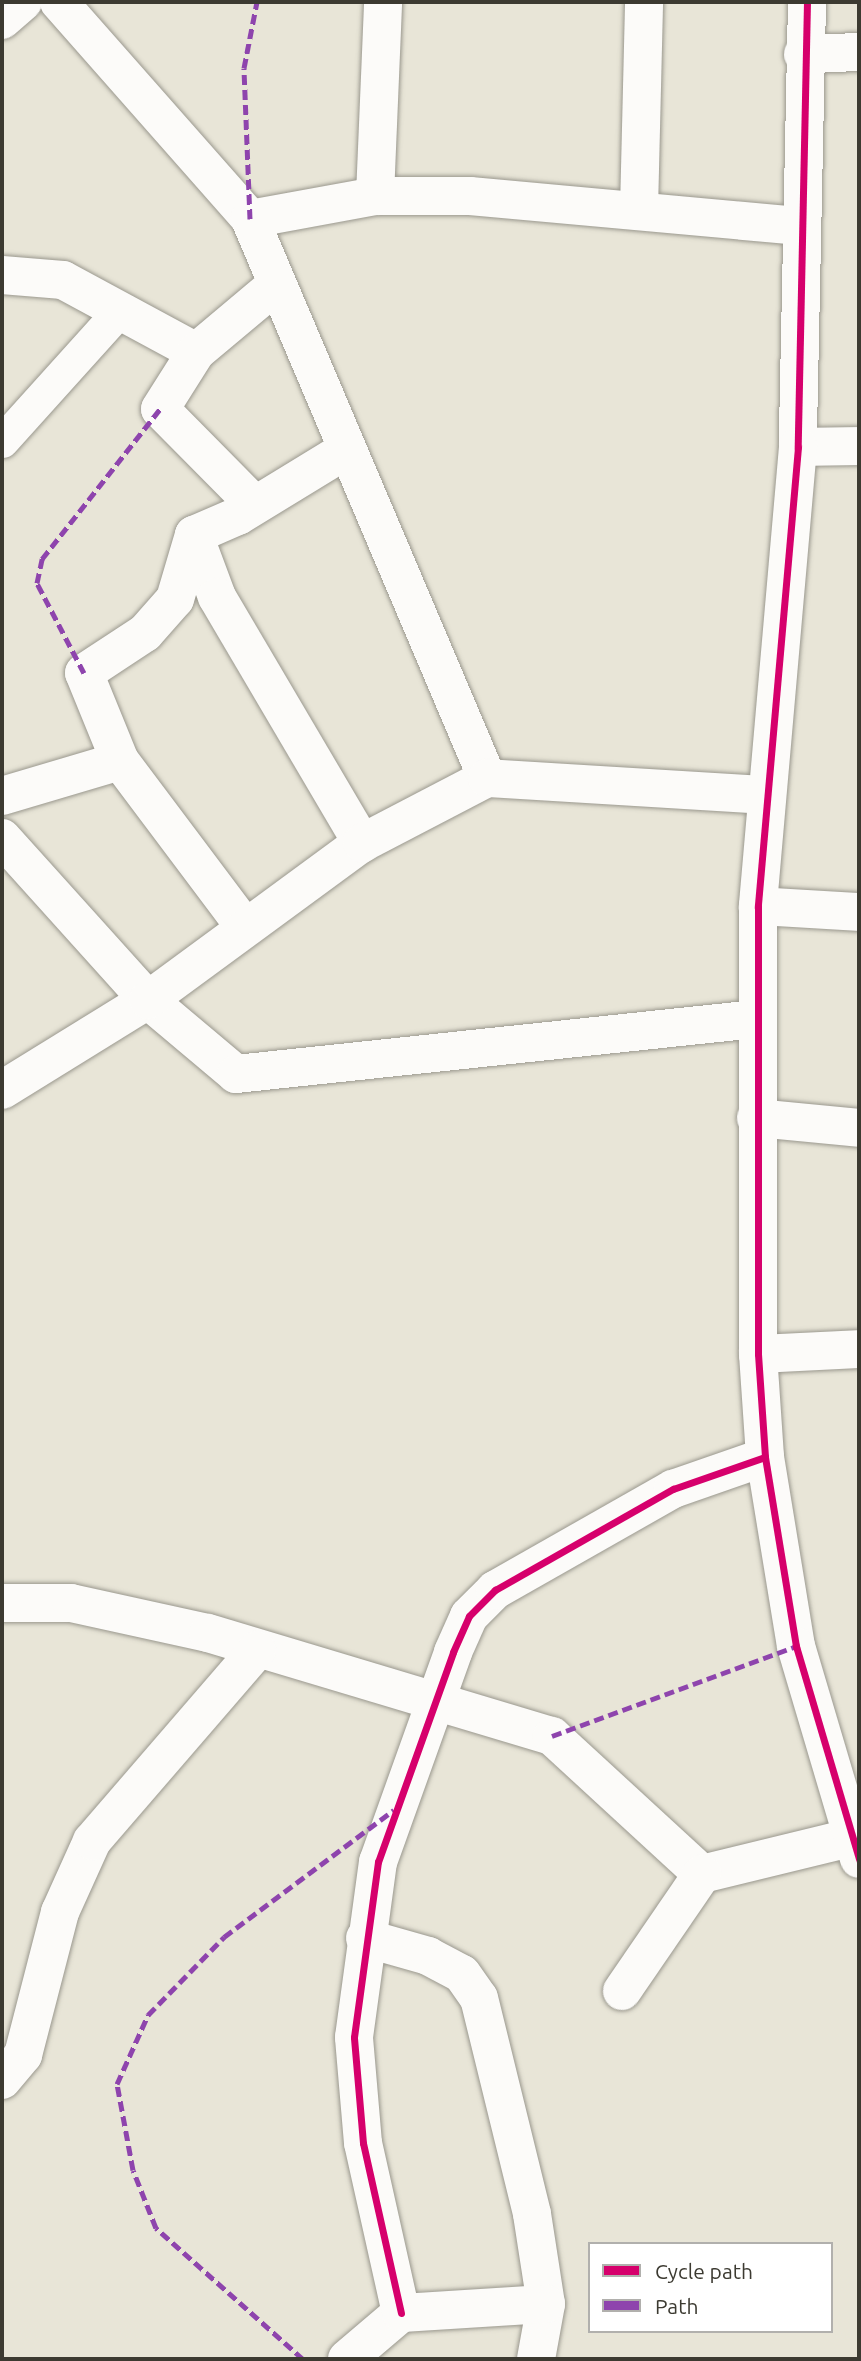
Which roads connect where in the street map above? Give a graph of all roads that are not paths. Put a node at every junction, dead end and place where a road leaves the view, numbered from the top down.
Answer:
1 (23, 2) edge
2 (59, 2) edge
3 (383, 2) edge
4 (644, 2) edge
5 (807, 2) edge
6 (2, 20) edge
7 (859, 52) edge
8 (803, 54) junction
9 (375, 195) junction
10 (639, 210) junction
11 (250, 219) junction
12 (801, 226) junction
13 (2, 275) edge
14 (277, 284) junction
15 (119, 311) junction
16 (196, 352) junction
17 (2, 441) edge
18 (859, 446) edge
19 (798, 447) junction
20 (346, 450) junction
21 (253, 503) junction
22 (194, 535) junction
23 (120, 761) junction
24 (486, 778) junction
25 (764, 795) junction
26 (2, 796) edge
27 (2, 838) edge
28 (362, 843) junction
29 (758, 906) junction
30 (859, 912) edge
31 (244, 926) junction
32 (148, 1000) junction
33 (756, 1019) junction
34 (2, 1090) edge
35 (755, 1118) junction
36 (859, 1128) edge
37 (859, 1349) edge
38 (758, 1354) junction
39 (765, 1457) junction
40 (2, 1603) edge
41 (257, 1650) junction
42 (439, 1703) junction
43 (855, 1848) edge
44 (702, 1874) junction
45 (365, 1938) junction
46 (622, 1992) dead end
47 (2, 2080) edge
48 (546, 2304) junction
49 (401, 2313) junction
50 (347, 2359) edge
51 (536, 2359) edge

1 - 6 street
2 - 11 street
3 - 9 street
4 - 10 street
5 - 8 street
7 - 8 street
8 - 12 street
9 - 10 street
9 - 11 street
10 - 12 street
11 - 14 street
12 - 19 street
13 - 15 street
14 - 16 street
14 - 20 street
15 - 16 street
15 - 17 lane
16 - 21 street
18 - 19 street
19 - 25 street
20 - 21 street
20 - 24 street
21 - 22 street
22 - 23 street
22 - 28 street
23 - 26 street
23 - 31 street
24 - 25 street
24 - 28 street
25 - 29 street
27 - 32 street
28 - 31 street
29 - 30 street
29 - 33 street
31 - 32 street
32 - 33 street
32 - 34 street
33 - 35 street
35 - 36 street
35 - 38 street
37 - 38 street
38 - 39 street
39 - 42 street
39 - 43 street
40 - 41 street
41 - 42 street
41 - 47 street
42 - 44 street
42 - 45 street
43 - 44 street
44 - 46 street
45 - 48 street
45 - 49 street
48 - 49 street
48 - 51 street
49 - 50 street

